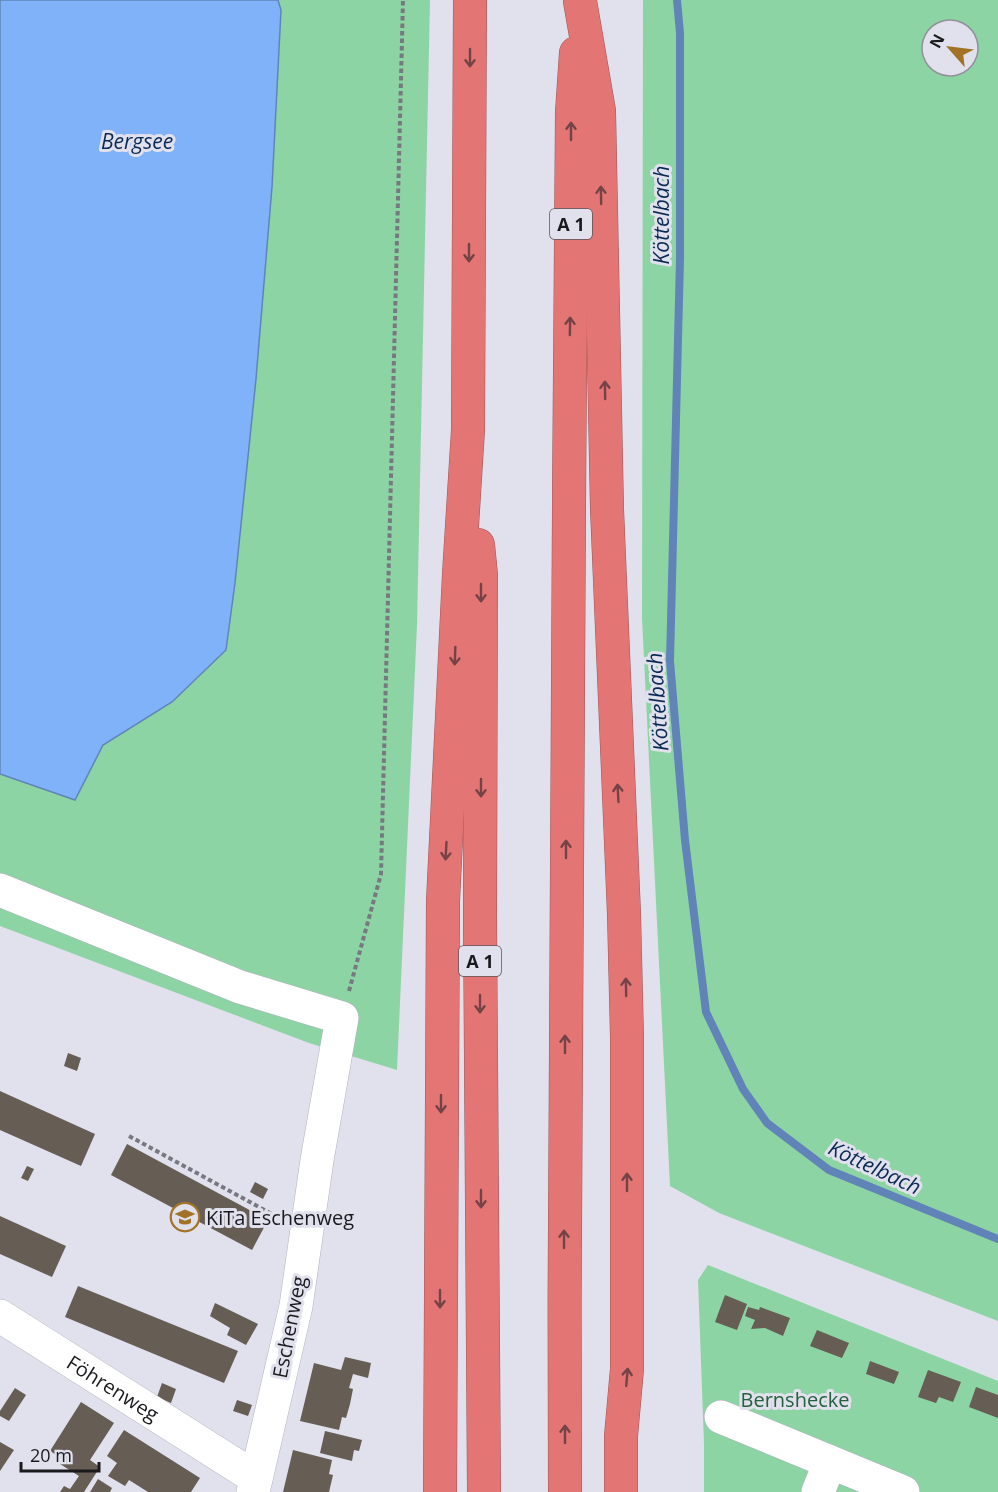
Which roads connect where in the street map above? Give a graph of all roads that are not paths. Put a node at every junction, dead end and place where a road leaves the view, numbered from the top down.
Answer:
1 (470, 0) edge
2 (580, 0) edge
3 (468, 430) junction
4 (0, 890) edge
5 (0, 1316) edge
6 (720, 1418) dead end
7 (830, 1462) junction
8 (254, 1485) edge
9 (440, 1492) edge
10 (484, 1492) edge
11 (565, 1492) edge
12 (621, 1492) edge
13 (818, 1492) edge
14 (903, 1492) edge

1 -> 3 highway, A 1
11 -> 2 highway, A 1
12 -> 2 highway
3 -> 9 highway
3 -> 10 highway, A 1
4 - 8 street, Eschenweg
5 - 8 street, Föhrenweg
6 - 7 street
7 - 13 street
7 - 14 street

